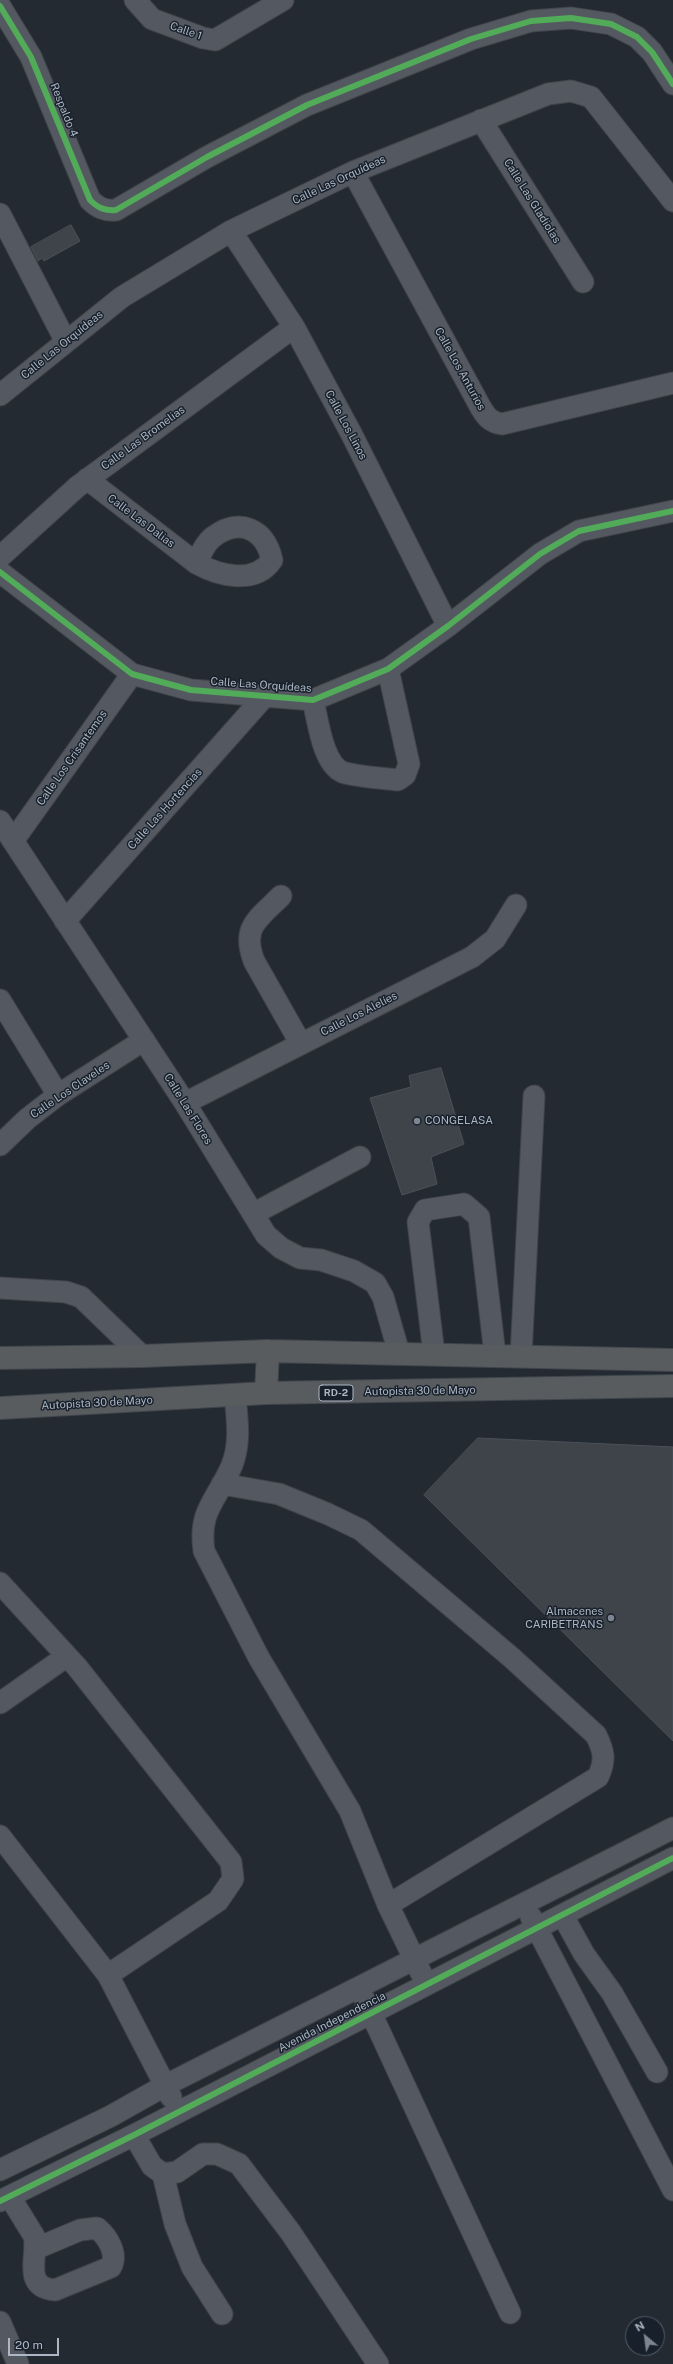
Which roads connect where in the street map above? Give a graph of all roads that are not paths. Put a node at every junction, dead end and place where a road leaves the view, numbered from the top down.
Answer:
1 (135, 0) edge
2 (283, 0) edge
3 (0, 6) edge
4 (673, 84) edge
5 (481, 120) junction
6 (353, 172) junction
7 (673, 201) edge
8 (0, 214) edge
9 (231, 231) junction
10 (583, 282) dead end
11 (294, 327) junction
12 (66, 342) junction
13 (673, 383) edge
14 (0, 395) edge
15 (87, 479) junction
16 (673, 511) edge
17 (0, 557) edge
18 (196, 563) dead end
19 (0, 572) edge
20 (448, 626) junction
21 (388, 669) junction
22 (132, 674) junction
23 (264, 697) junction
24 (312, 700) junction
25 (0, 821) edge
26 (13, 841) junction
27 (281, 896) dead end
28 (516, 905) dead end
29 (65, 921) junction
30 (0, 1000) edge
31 (144, 1040) junction
32 (301, 1044) junction
33 (58, 1095) junction
34 (534, 1096) dead end
35 (185, 1103) junction
36 (0, 1145) edge
37 (360, 1157) dead end
38 (253, 1214) junction
39 (0, 1288) edge
40 (268, 1351) junction
41 (399, 1353) junction
42 (434, 1354) junction
43 (495, 1355) junction
44 (142, 1356) junction
45 (521, 1356) junction
46 (0, 1358) edge
47 (670, 1359) edge
48 (673, 1386) edge
49 (266, 1393) junction
50 (235, 1395) junction
51 (0, 1408) edge
52 (222, 1484) junction
53 (0, 1583) edge
54 (68, 1656) junction
55 (0, 1703) edge
56 (672, 1832) edge
57 (0, 1836) edge
58 (673, 1858) edge
59 (388, 1905) junction
60 (524, 1905) junction
61 (563, 1916) junction
62 (537, 1929) junction
63 (414, 1960) junction
64 (108, 1975) junction
65 (427, 1985) junction
66 (359, 1988) junction
67 (371, 2013) junction
68 (657, 2072) dead end
69 (166, 2085) junction
70 (178, 2112) junction
71 (134, 2135) junction
72 (0, 2170) edge
73 (163, 2174) junction
74 (673, 2190) edge
75 (5, 2199) edge
76 (35, 2248) dead end
77 (510, 2313) dead end
78 (222, 2314) dead end
79 (0, 2322) edge
80 (18, 2364) edge
81 (378, 2364) edge

1 - 2 street, Calle 1
3 - 4 street, Respaldo 4
5 - 6 street, Calle Las Orquídeas
5 - 7 street, Calle Las Orquídeas
5 - 10 street, Calle Las Gladiolas
6 - 9 street, Calle Las Orquídeas
6 - 13 street, Calle Los Anturios
8 - 12 street
9 - 11 street, Calle Los Linos
9 - 12 street, Calle Las Orquídeas
11 - 15 street, Calle Las Bromelias
11 - 20 street, Calle Los Linos
12 - 14 street, Calle Las Orquídeas
15 - 17 street, Calle Las Bromelias
15 - 18 street, Calle Las Dalias
16 - 20 street, Calle Las Orquídeas
19 - 22 street, Calle Las Orquídeas
20 - 21 street, Calle Las Orquídeas
21 - 24 street, Calle Las Orquídeas
21 - 24 street
22 - 23 street, Calle Las Orquídeas
22 - 26 street, Calle Los Crisantemos
23 - 24 street, Calle Las Orquídeas
23 - 29 street, Calle Las Hortencias
25 - 26 street, Calle Las Flores
26 - 29 street, Calle Las Flores
27 - 32 street
28 - 32 street, Calle Los Alelíes
29 - 31 street, Calle Las Flores
30 - 33 street
31 - 33 street, Calle Los Claveles
31 - 35 street, Calle Las Flores
32 - 35 street, Calle Los Alelíes
33 - 36 street, Calle Los Claveles
34 - 45 street
35 - 38 street, Calle Las Flores
37 - 38 street
38 - 41 street, Calle Las Flores
39 - 44 street
40 - 41 highway
40 - 44 highway
40 - 49 highway
41 - 42 highway
42 - 43 highway
42 - 43 street
43 - 45 highway
44 - 46 highway
45 - 47 highway
48 - 49 highway, Autopista 30 de Mayo / RD-2
49 - 50 highway, Autopista 30 de Mayo / RD-2
50 - 51 highway, Autopista 30 de Mayo / RD-2
50 - 52 street
52 - 59 street
52 - 59 street
53 - 54 street
54 - 55 street
54 - 64 street
56 - 60 street, Avenida Independencia
57 - 64 street
58 - 61 street, Avenida Independencia
59 - 63 street
60 - 62 street
60 - 63 street, Avenida Independencia
61 - 62 street, Avenida Independencia
61 - 68 street
62 - 65 street, Avenida Independencia
62 - 74 street
63 - 65 street
63 - 66 street, Avenida Independencia
64 - 69 street
65 - 67 street, Avenida Independencia
66 - 67 street
66 - 69 street, Avenida Independencia
67 - 70 street, Avenida Independencia
67 - 77 street
69 - 70 street
69 - 72 street, Avenida Independencia
70 - 71 street, Avenida Independencia
71 - 73 street
71 - 75 street, Avenida Independencia
73 - 78 street
73 - 81 street
75 - 76 street
79 - 80 street

